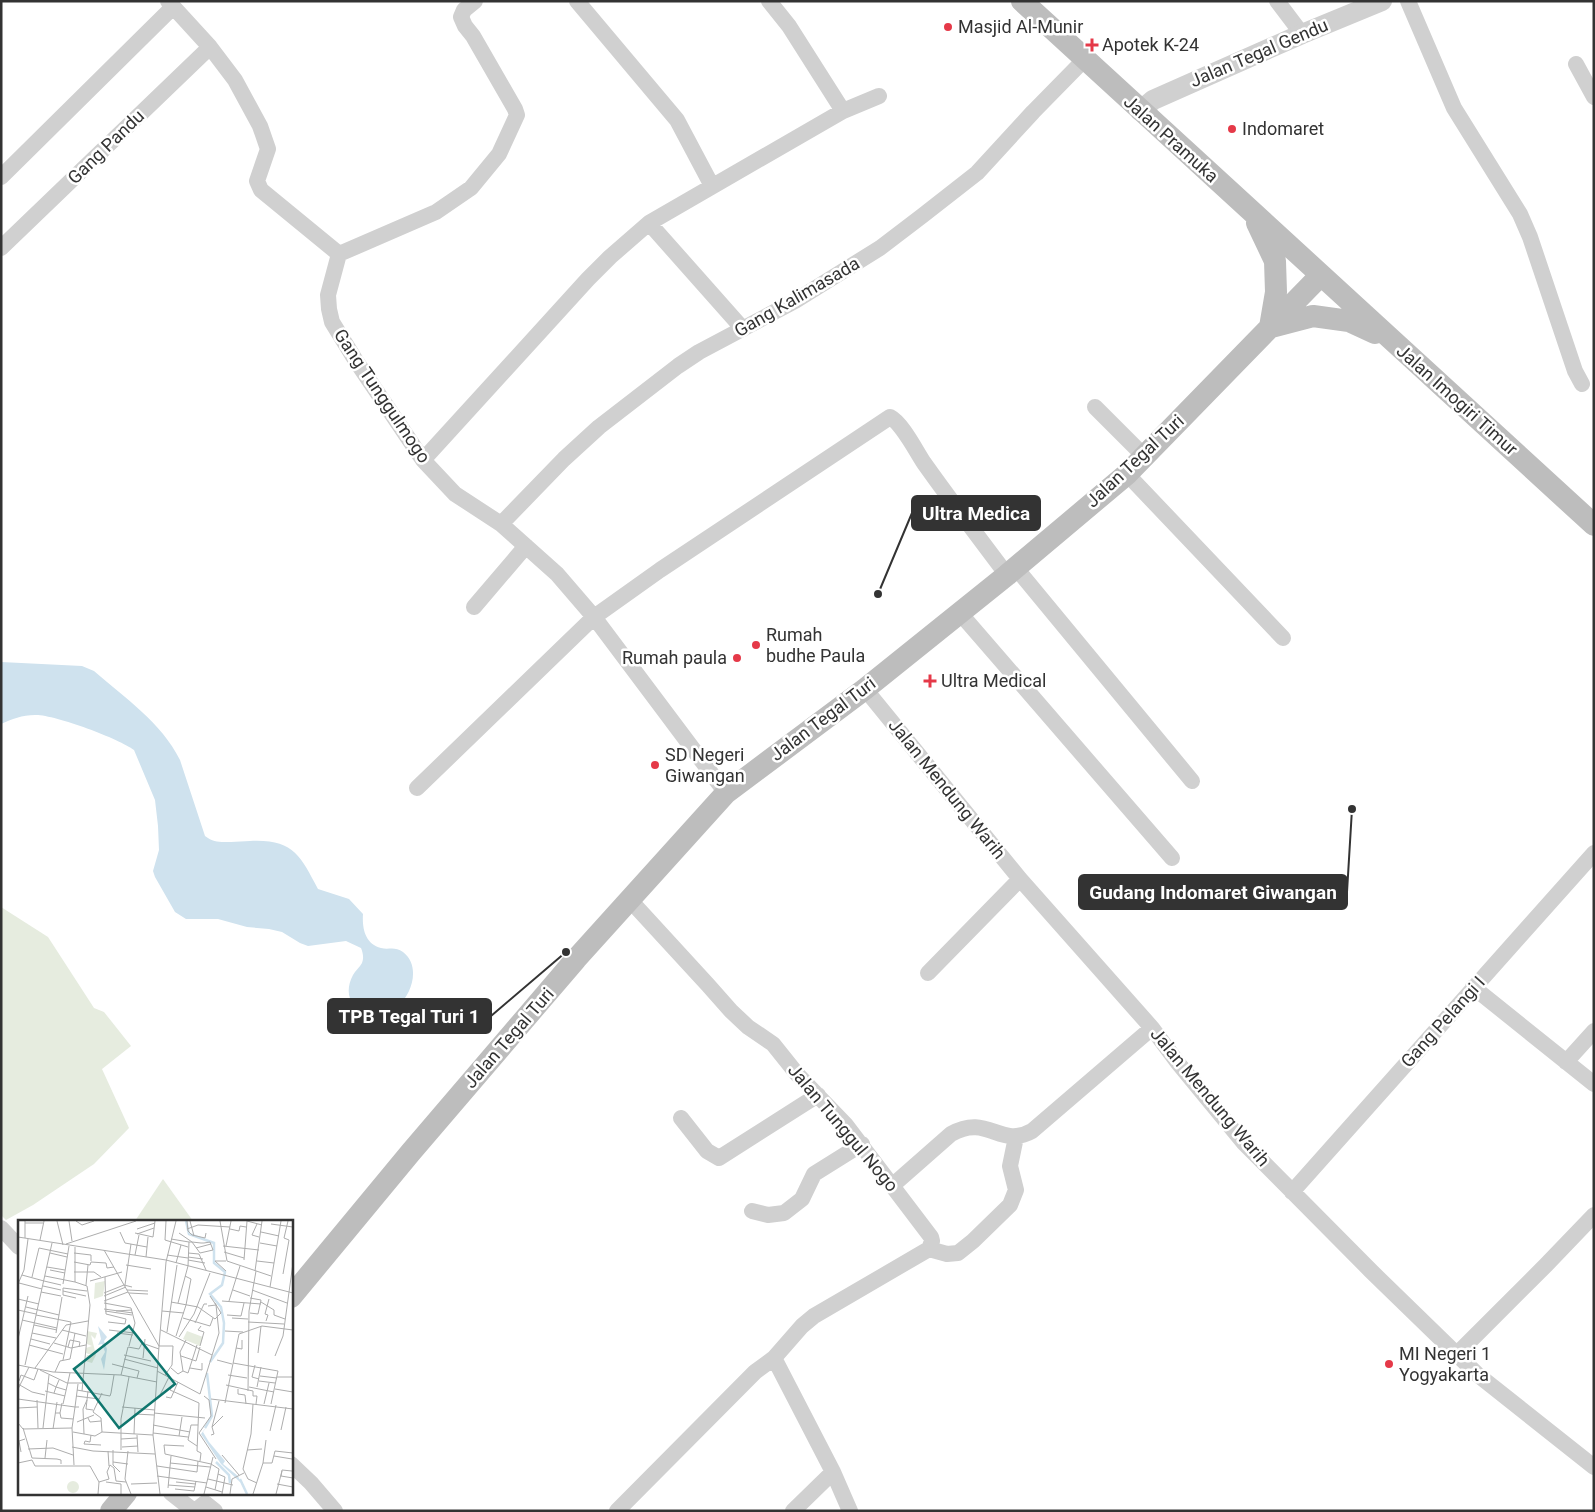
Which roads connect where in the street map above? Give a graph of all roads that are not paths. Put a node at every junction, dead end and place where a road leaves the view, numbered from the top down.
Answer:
1 (475, 1) edge
2 (577, 1) edge
3 (769, 1) edge
4 (1022, 1) edge
5 (1277, 1) edge
6 (1382, 1) edge
7 (1408, 1) edge
8 (170, 4) edge
9 (1302, 34) junction
10 (210, 46) junction
11 (1085, 60) junction
12 (1576, 64) dead end
13 (878, 96) dead end
14 (1594, 97) edge
15 (843, 111) junction
16 (1140, 111) junction
17 (1, 176) edge
18 (712, 186) junction
19 (1252, 212) junction
20 (649, 223) junction
21 (1, 248) edge
22 (339, 254) junction
23 (1321, 275) junction
24 (1270, 327) junction
25 (742, 329) junction
26 (1390, 339) junction
27 (1582, 384) dead end
28 (1095, 407) dead end
29 (1144, 456) junction
30 (423, 460) junction
31 (1127, 474) junction
32 (501, 524) junction
33 (1594, 525) edge
34 (526, 546) junction
35 (1011, 572) junction
36 (474, 607) dead end
37 (959, 612) junction
38 (594, 617) junction
39 (1283, 638) dead end
40 (865, 689) junction
41 (1192, 781) dead end
42 (417, 788) dead end
43 (726, 793) junction
44 (1594, 853) edge
45 (1172, 858) dead end
46 (1020, 879) junction
47 (629, 899) junction
48 (928, 973) dead end
49 (1473, 987) junction
50 (1152, 1028) junction
51 (1594, 1031) edge
52 (1566, 1062) junction
53 (1594, 1084) edge
54 (818, 1095) junction
55 (681, 1118) dead end
56 (1016, 1137) junction
57 (862, 1144) junction
58 (893, 1185) junction
59 (1292, 1192) junction
60 (752, 1211) dead end
61 (1594, 1215) edge
62 (1, 1228) edge
63 (18, 1246) edge
64 (929, 1249) junction
65 (292, 1296) edge
66 (1457, 1354) junction
67 (774, 1358) junction
68 (292, 1465) edge
69 (1594, 1467) edge
70 (833, 1472) junction
71 (125, 1494) edge
72 (172, 1494) edge
73 (111, 1511) edge
74 (195, 1511) edge
75 (215, 1511) edge
76 (335, 1511) edge
77 (617, 1511) edge
78 (793, 1511) edge
79 (850, 1511) edge

1 - 22 street
2 - 18 street
3 - 15 street
4 - 11 main road, Jalan Pramuka
5 - 9 street
6 - 9 street, Jalan Tegal Gendu
7 - 27 street
8 - 10 street
8 - 17 street
9 - 16 street, Jalan Tegal Gendu
10 - 21 street, Gang Pandu
10 - 22 street
11 - 16 main road, Jalan Pramuka
11 - 25 street, Gang Kalimasada
12 - 14 street
13 - 15 street
15 - 18 street
16 - 19 main road, Jalan Pramuka
18 - 20 street
19 - 23 main road, Jalan Pramuka
19 - 24 main road
20 - 25 street
20 - 30 street
22 - 30 street, Gang Tunggulmogo
23 - 24 main road, Jalan Tegal Turi
23 - 26 main road, Jalan Imogiri Timur
24 - 26 main road
24 - 29 main road, Jalan Tegal Turi
25 - 32 street, Gang Kalimasada
26 - 33 main road, Jalan Imogiri Timur
28 - 29 street
29 - 31 main road, Jalan Tegal Turi
30 - 32 street, Gang Tunggulmogo
31 - 35 main road, Jalan Tegal Turi
31 - 39 street
32 - 34 street, Gang Tunggulmogo
34 - 36 street
34 - 38 street, Gang Tunggulmogo
35 - 37 main road, Jalan Tegal Turi
35 - 38 street
35 - 41 street
37 - 40 main road, Jalan Tegal Turi
37 - 45 street
38 - 42 street
38 - 43 street, Gang Tunggulmogo
40 - 43 main road, Jalan Tegal Turi
40 - 46 street, Jalan Mendung Warih
43 - 47 main road, Jalan Tegal Turi
44 - 49 street, Gang Pelangi I
46 - 48 street
46 - 50 street, Jalan Mendung Warih
47 - 54 street, Jalan Tunggul Nogo
47 - 65 main road, Jalan Tegal Turi
49 - 52 street
49 - 59 street, Gang Pelangi I
50 - 56 street
50 - 59 street, Jalan Mendung Warih
51 - 52 street
52 - 53 street
54 - 55 street
54 - 57 street, Jalan Tunggul Nogo
56 - 58 street
56 - 64 street
57 - 58 street, Jalan Tunggul Nogo
57 - 60 street
58 - 64 street, Jalan Tunggul Nogo
59 - 66 street, Jalan Mendung Warih
61 - 66 street
62 - 63 street
64 - 67 street
66 - 69 street, Jalan Mendung Warih
67 - 70 street
67 - 77 street
68 - 76 street
70 - 78 street
70 - 79 street
71 - 73 main road
72 - 74 street
74 - 75 street

